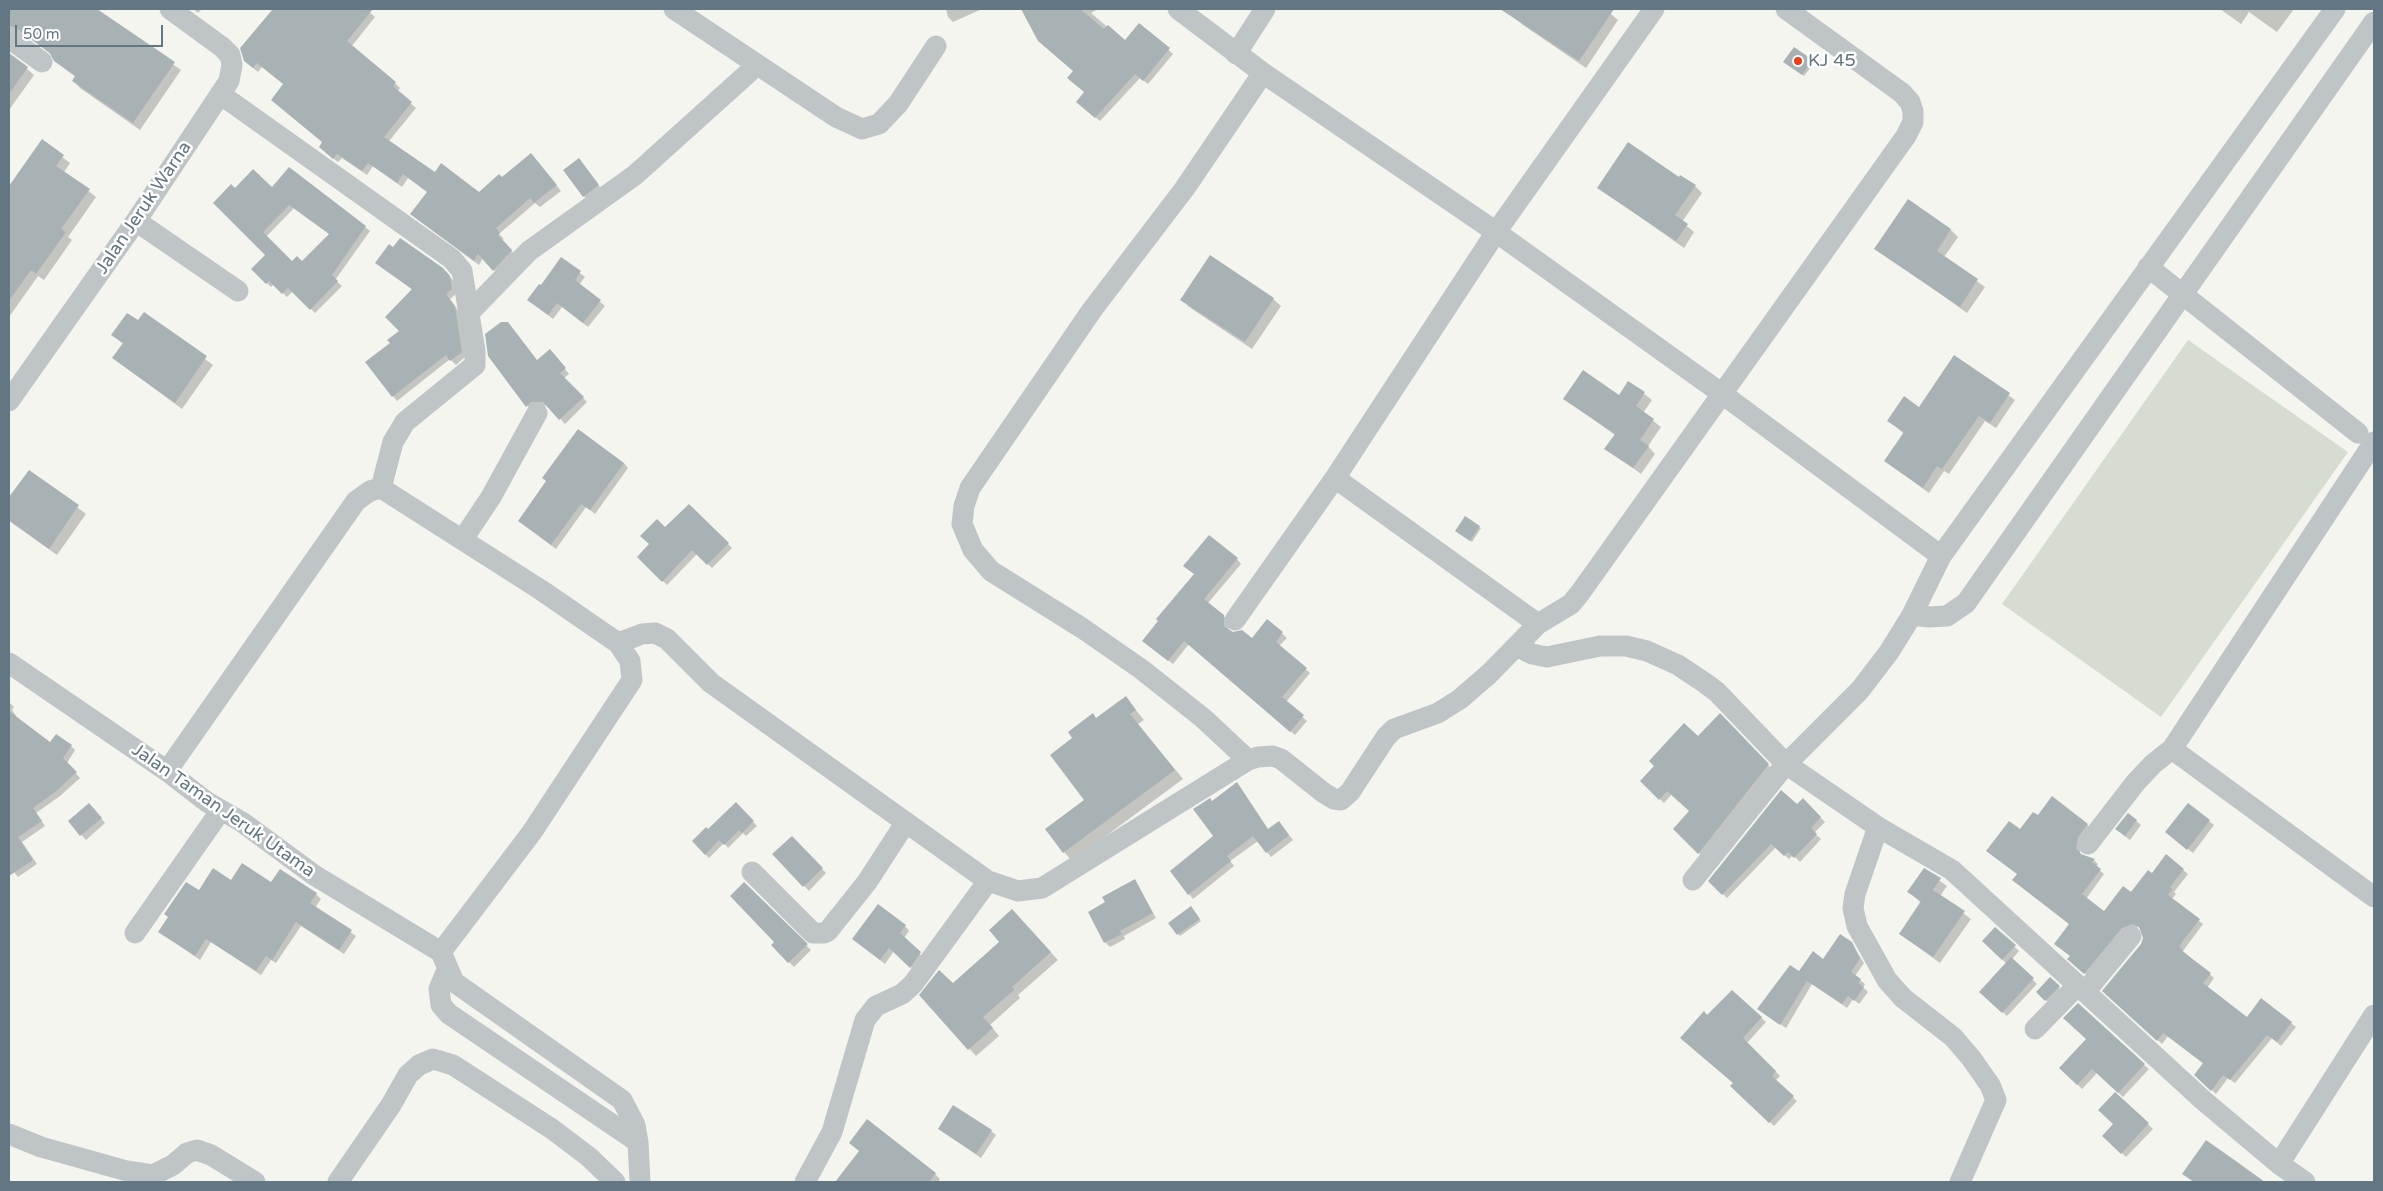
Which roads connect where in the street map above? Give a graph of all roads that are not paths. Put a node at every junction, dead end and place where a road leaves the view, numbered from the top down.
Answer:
1 (674, 9) edge
2 (1178, 9) edge
3 (1266, 9) edge
4 (1654, 9) edge
5 (1786, 9) edge
6 (2334, 9) edge
7 (178, 15) edge
8 (2374, 22) edge
9 (9, 38) edge
10 (936, 46) dead end
11 (1236, 54) junction
12 (42, 62) dead end
13 (756, 66) junction
14 (1263, 73) junction
15 (220, 94) junction
16 (136, 221) junction
17 (1496, 232) junction
18 (2148, 267) junction
19 (238, 291) dead end
20 (2182, 293) junction
21 (469, 313) junction
22 (1721, 394) junction
23 (9, 401) edge
24 (537, 413) dead end
25 (2368, 445) edge
26 (1335, 478) junction
27 (381, 488) junction
28 (463, 539) junction
29 (1941, 556) junction
30 (1912, 615) junction
31 (1235, 620) dead end
32 (1538, 624) junction
33 (618, 643) junction
34 (1517, 646) junction
35 (9, 663) edge
36 (2172, 749) junction
37 (1248, 760) junction
38 (1786, 764) junction
39 (167, 771) junction
40 (221, 810) junction
41 (906, 822) junction
42 (1878, 827) junction
43 (2088, 844) dead end
44 (752, 872) dead end
45 (1693, 880) dead end
46 (988, 881) junction
47 (2374, 897) edge
48 (135, 933) dead end
49 (2131, 936) dead end
50 (444, 961) junction
51 (2081, 988) junction
52 (2374, 1015) edge
53 (2035, 1029) dead end
54 (9, 1134) edge
55 (638, 1142) junction
56 (2278, 1164) junction
57 (813, 1178) edge
58 (255, 1182) edge
59 (338, 1182) edge
60 (614, 1182) edge
61 (640, 1182) edge
62 (1960, 1182) edge
63 (2305, 1182) edge

1 - 13 street
2 - 11 street
3 - 11 street
4 - 17 street
5 - 22 street
6 - 18 street
7 - 15 street, Jalan Jeruk Warna
8 - 20 street
9 - 12 street
10 - 13 street
11 - 14 street
13 - 21 street
14 - 17 street
14 - 37 street
15 - 16 street, Jalan Jeruk Warna
15 - 21 street
16 - 19 street
16 - 23 street, Jalan Jeruk Warna
17 - 22 street
17 - 26 street
18 - 20 street
18 - 29 street
20 - 25 street
20 - 30 street
21 - 27 street
22 - 29 street
22 - 32 street
24 - 28 street
25 - 36 street
26 - 31 street
26 - 32 street
27 - 28 street
27 - 39 street
28 - 33 street
29 - 30 street
30 - 38 street
32 - 34 street
33 - 41 street
33 - 50 street
34 - 37 street
34 - 38 street
35 - 39 street, Jalan Taman Jeruk Utama
36 - 43 street
36 - 47 street
37 - 46 street
38 - 42 street
38 - 45 street
39 - 40 street, Jalan Taman Jeruk Utama
40 - 48 street
40 - 50 street, Jalan Taman Jeruk Utama
41 - 44 street
41 - 46 street
42 - 51 street
42 - 62 street
46 - 57 street
49 - 51 street
50 - 55 street, Jalan Taman Jeruk Utama
50 - 55 street
51 - 53 street
51 - 56 street
52 - 56 street
54 - 58 street
55 - 61 street, Jalan Taman Jeruk Utama
56 - 63 street
59 - 60 street

